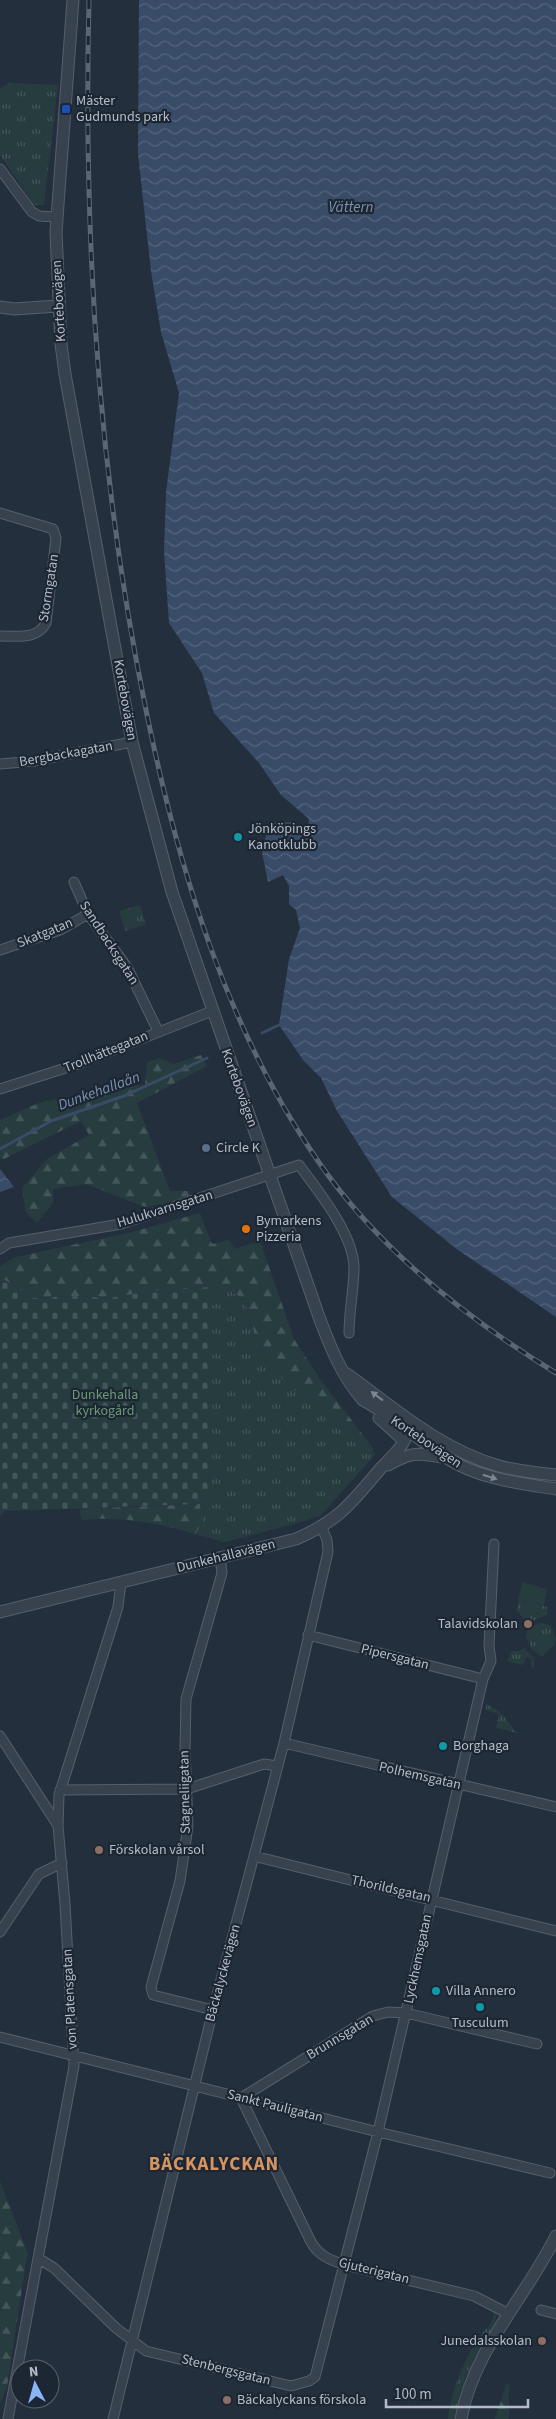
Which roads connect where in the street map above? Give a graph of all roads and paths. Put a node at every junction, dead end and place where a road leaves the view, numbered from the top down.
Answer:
1 (73, 0) edge
2 (0, 169) edge
3 (56, 218) junction
4 (58, 306) junction
5 (1, 309) edge
6 (0, 513) edge
7 (0, 636) edge
8 (132, 742) junction
9 (0, 764) edge
10 (74, 882) dead end
11 (88, 914) junction
12 (0, 950) edge
13 (212, 1011) junction
14 (158, 1031) junction
15 (0, 1089) edge
16 (271, 1176) junction
17 (0, 1249) edge
18 (349, 1333) dead end
19 (343, 1371) junction
20 (408, 1431) junction
21 (446, 1457) junction
22 (381, 1468) junction
23 (556, 1475) edge
24 (556, 1489) edge
25 (322, 1528) junction
26 (494, 1544) dead end
27 (220, 1557) junction
28 (121, 1582) junction
29 (0, 1612) edge
30 (308, 1635) junction
31 (483, 1679) junction
32 (0, 1736) edge
33 (284, 1743) junction
34 (277, 1766) junction
35 (458, 1785) junction
36 (187, 1789) junction
37 (60, 1790) junction
38 (556, 1807) edge
39 (58, 1826) junction
40 (254, 1856) junction
41 (62, 1863) junction
42 (431, 1899) junction
43 (556, 1931) edge
44 (0, 1932) edge
45 (213, 2010) junction
46 (406, 2013) junction
47 (0, 2037) edge
48 (537, 2044) dead end
49 (73, 2055) junction
50 (195, 2086) junction
51 (241, 2098) junction
52 (378, 2132) junction
53 (550, 2173) dead end
54 (556, 2236) edge
55 (38, 2258) junction
56 (345, 2265) junction
57 (541, 2310) dead end
58 (508, 2314) junction
59 (556, 2314) edge
60 (132, 2342) junction
61 (318, 2371) joint
62 (11, 2419) edge
63 (113, 2419) edge
64 (461, 2419) edge

1 - 3 street, Kortebovägen
2 - 3 street
3 - 4 street, Kortebovägen
4 - 5 street
4 - 8 street, Kortebovägen
6 - 7 street, Stormgatan
8 - 9 street, Bergbackagatan
8 - 13 street, Kortebovägen
10 - 11 street, Sandbacksgatan
11 - 12 street, Skatgatan
11 - 14 street, Sandbacksgatan
13 - 14 street, Trollhättegatan
13 - 16 street, Kortebovägen
14 - 15 street, Trollhättegatan
16 - 17 street, Hulukvarnsgatan
16 - 18 street, Hulukvarnsgatan
16 - 19 street, Kortebovägen
20 -> 19 street, Kortebovägen
19 - 20 street, Kortebovägen
20 - 21 street, Kortebovägen
20 - 22 street, Dunkehallavägen
20 - 23 street, Kortebovägen
21 - 22 street
21 -> 24 street, Kortebovägen
22 - 25 street, Dunkehallavägen
25 - 27 street, Dunkehallavägen
25 - 30 street, Bäckalyckevägen
26 - 31 street, Lyckhemsgatan
27 - 28 street, Dunkehallavägen
27 - 36 street, Stagneliigatan
28 - 29 street, Dunkehallavägen
28 - 37 street, von Platensgatan
30 - 31 street, Pipersgatan
30 - 33 street, Bäckalyckevägen
31 - 35 street, Lyckhemsgatan
32 - 39 street
33 - 34 street, Bäckalyckevägen
33 - 35 street, Polhemsgatan
34 - 36 street
34 - 40 street, Bäckalyckevägen
35 - 38 street, Polhemsgatan
35 - 42 street, Lyckhemsgatan
36 - 37 street
36 - 45 street, Stagneliigatan
37 - 39 street, von Platensgatan
39 - 41 street, von Platensgatan
40 - 42 street, Thorildsgatan
40 - 45 street, Bäckalyckevägen
41 - 44 street
41 - 49 street, von Platensgatan
42 - 43 street, Thorildsgatan
42 - 46 street, Lyckhemsgatan
45 - 50 street, Bäckalyckevägen
46 - 48 street, Brunnsgatan
46 - 51 street, Brunnsgatan
46 - 52 street, Lyckhemsgatan
47 - 49 street, Sankt Pauligatan
49 - 50 street, Sankt Pauligatan
49 - 55 street, von Platensgatan
50 - 51 street, Sankt Pauligatan
50 - 60 street, Bäckalyckevägen
51 - 52 street, Sankt Pauligatan
51 - 56 street, Gjuterigatan
52 - 53 street, Sankt Pauligatan
52 - 56 street, Lyckhemsgatan
54 - 58 street
55 - 60 street, Stenbergsgatan
55 - 62 street, von Platensgatan
56 - 58 street, Gjuterigatan
56 - 61 street, Lyckhemsgatan
57 - 59 street
58 - 64 street
60 - 61 street, Stenbergsgatan
60 - 63 street, Bäckalyckevägen

